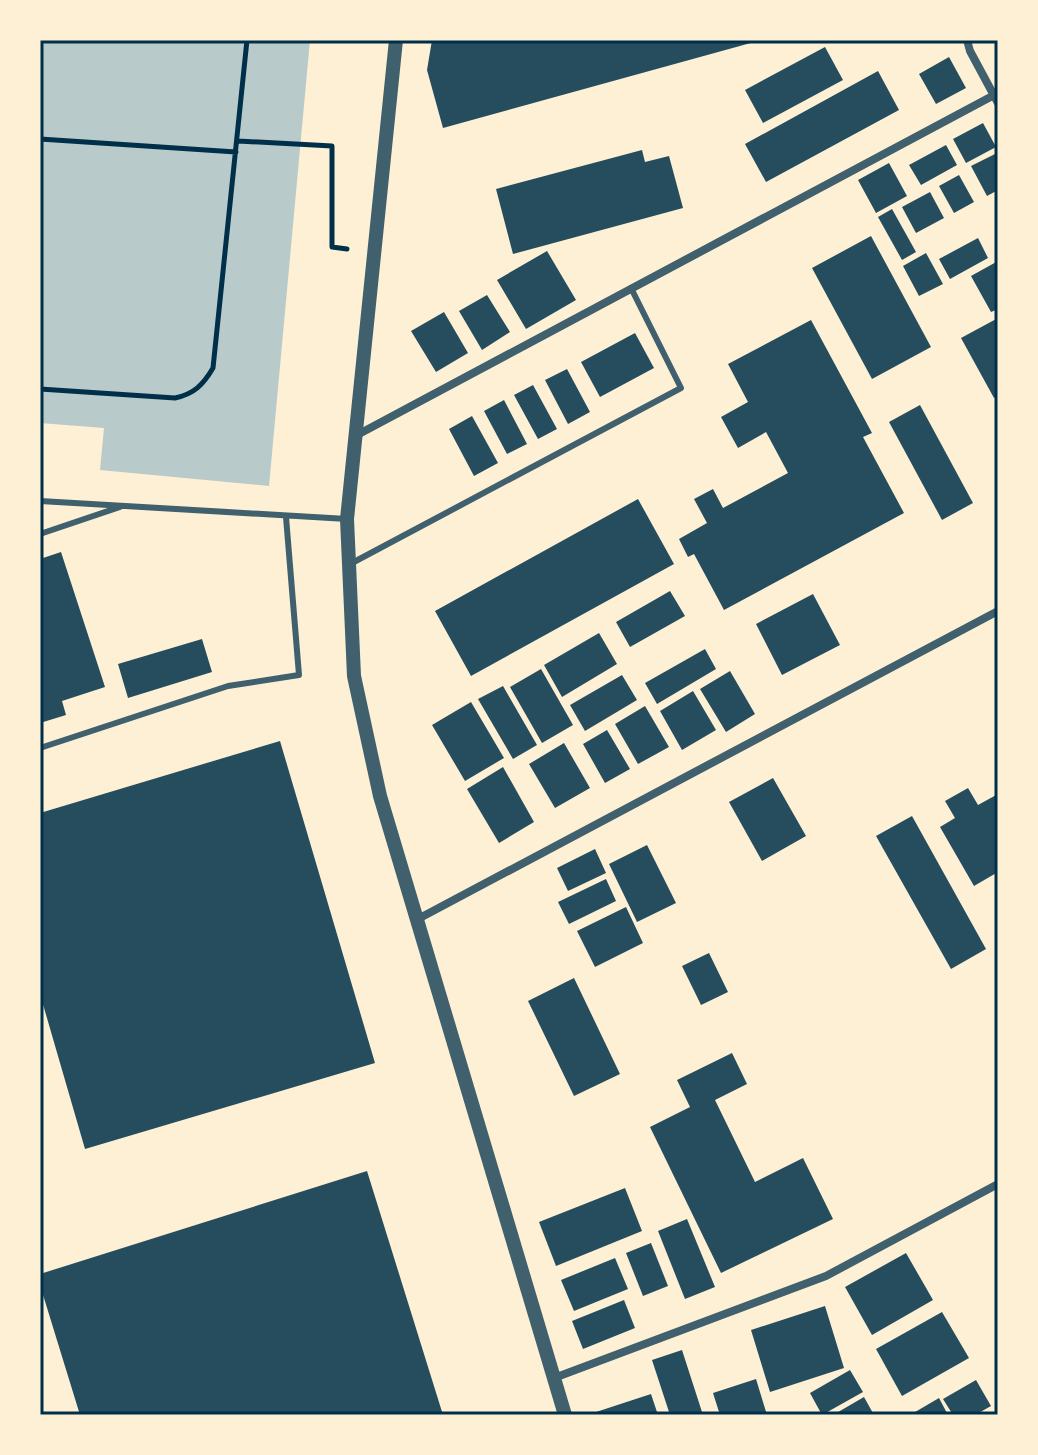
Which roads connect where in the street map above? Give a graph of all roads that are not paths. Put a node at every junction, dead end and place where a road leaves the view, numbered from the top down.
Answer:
1 (396, 40) edge
2 (967, 40) edge
3 (997, 97) edge
4 (631, 288) junction
5 (354, 437) junction
6 (40, 501) edge
7 (123, 506) junction
8 (286, 517) junction
9 (347, 519) junction
10 (40, 534) edge
11 (347, 565) junction
12 (998, 611) edge
13 (40, 748) edge
14 (415, 920) junction
15 (998, 1184) edge
16 (554, 1378) junction
17 (565, 1415) edge

1 - 5 street
2 - 3 street
3 - 4 street
4 - 5 street
4 - 11 lane
5 - 9 street
6 - 7 lane
7 - 8 lane
7 - 10 lane
8 - 9 lane
8 - 13 lane
9 - 11 street
11 - 14 street
12 - 14 street
14 - 16 street
15 - 16 street
16 - 17 street

